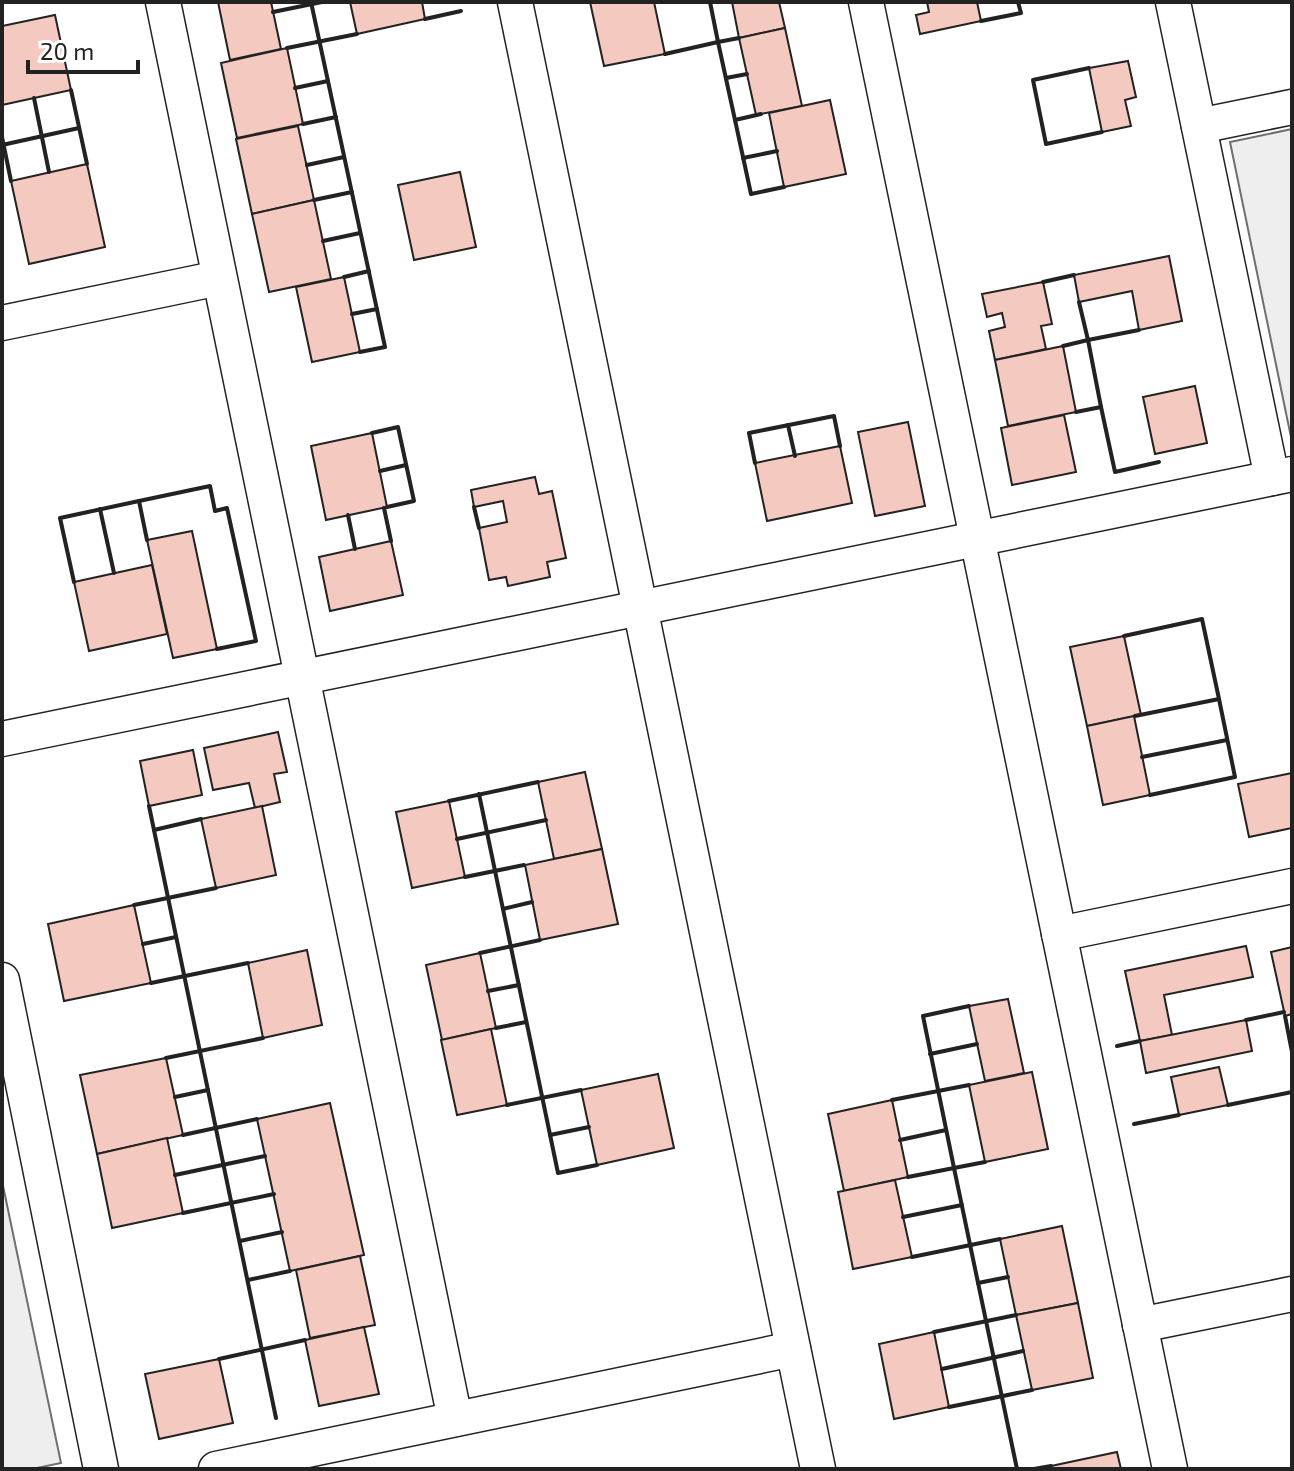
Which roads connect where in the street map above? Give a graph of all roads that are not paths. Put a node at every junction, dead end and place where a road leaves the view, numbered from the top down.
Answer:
1 (163, 2) edge
2 (515, 2) edge
3 (866, 2) edge
4 (1173, 2) edge
5 (1292, 107) edge
6 (1199, 126) junction
7 (219, 278) junction
8 (2, 323) edge
9 (1282, 476) edge
10 (977, 539) junction
11 (640, 608) junction
12 (302, 678) junction
13 (2, 739) edge
14 (1292, 886) edge
15 (1059, 934) junction
16 (2, 980) edge
17 (1292, 1294) edge
18 (1140, 1325) junction
19 (793, 1349) junction
20 (455, 1419) junction
21 (101, 1469) edge
22 (216, 1469) edge
23 (818, 1469) edge
24 (1170, 1469) edge

1 - 7 street
2 - 11 street
3 - 10 street
4 - 6 street
5 - 6 street
6 - 9 street
7 - 8 street
7 - 12 street
9 - 10 street
10 - 11 street
10 - 15 street
11 - 12 street
11 - 19 street
12 - 13 street
12 - 20 street
14 - 15 street
15 - 18 street
16 - 21 street
17 - 18 street
18 - 24 street
19 - 20 street
19 - 23 street
20 - 22 street

